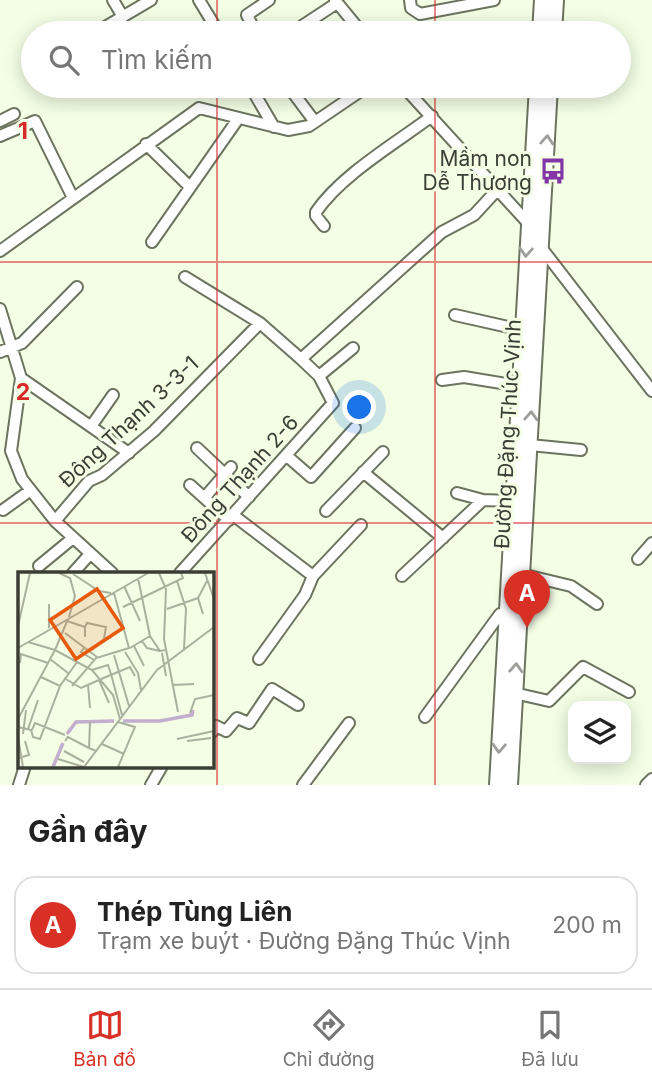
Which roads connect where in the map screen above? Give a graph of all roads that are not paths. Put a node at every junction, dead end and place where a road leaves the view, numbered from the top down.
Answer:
1 (113, 0) edge
2 (151, 0) edge
3 (199, 0) edge
4 (269, 0) edge
5 (410, 0) edge
6 (494, 0) edge
7 (542, 0) edge
8 (556, 0) edge
9 (336, 1) edge
10 (123, 17) junction
11 (116, 21) edge
12 (212, 21) edge
13 (250, 21) edge
14 (309, 21) edge
15 (352, 21) edge
16 (541, 21) edge
17 (555, 21) edge
18 (257, 98) edge
19 (297, 98) edge
20 (350, 98) edge
21 (415, 98) edge
22 (536, 98) edge
23 (549, 98) edge
24 (14, 114) dead end
25 (432, 116) junction
26 (238, 119) junction
27 (0, 121) edge
28 (315, 122) junction
29 (274, 127) junction
30 (0, 135) edge
31 (146, 144) junction
32 (190, 187) junction
33 (499, 189) junction
34 (72, 196) junction
35 (528, 223) junction
36 (324, 226) dead end
37 (152, 242) dead end
38 (540, 246) junction
39 (0, 251) edge
40 (185, 277) dead end
41 (77, 287) dead end
42 (0, 309) edge
43 (455, 315) dead end
44 (260, 323) junction
45 (522, 330) junction
46 (13, 348) junction
47 (353, 348) dead end
48 (0, 352) edge
49 (301, 359) junction
50 (318, 376) junction
51 (21, 378) junction
52 (442, 380) dead end
53 (519, 386) junction
54 (652, 391) edge
55 (114, 396) dead end
56 (92, 425) junction
57 (355, 428) dead end
58 (530, 445) junction
59 (197, 448) dead end
60 (581, 450) dead end
61 (383, 452) dead end
62 (129, 453) junction
63 (287, 456) junction
64 (228, 470) junction
65 (363, 472) junction
66 (190, 485) dead end
67 (29, 492) junction
68 (457, 492) dead end
69 (205, 497) junction
70 (249, 497) junction
71 (483, 500) junction
72 (513, 501) junction
73 (3, 510) dead end
74 (326, 511) dead end
75 (231, 517) junction
76 (55, 521) junction
77 (361, 525) dead end
78 (73, 538) junction
79 (443, 538) junction
80 (652, 543) edge
81 (90, 554) junction
82 (638, 559) dead end
83 (39, 566) dead end
84 (74, 572) edge
85 (106, 572) edge
86 (181, 572) edge
87 (521, 574) junction
88 (313, 576) junction
89 (402, 576) dead end
90 (597, 604) dead end
91 (506, 614) junction
92 (259, 659) dead end
93 (629, 692) dead end
94 (514, 693) junction
95 (298, 705) dead end
96 (425, 717) dead end
97 (349, 723) dead end
98 (214, 729) edge
99 (24, 768) edge
100 (161, 768) edge
101 (652, 779) edge
102 (19, 785) edge
103 (151, 785) edge
104 (303, 785) edge
105 (497, 785) edge
106 (510, 785) edge
107 (646, 785) edge

1 - 10 street
2 - 10 street
3 - 12 street
4 - 13 street
5 - 6 street
7 - 16 main road
8 - 17 main road
9 - 14 street
9 - 15 street
10 - 11 street
18 - 29 street
19 - 28 street
20 - 28 street
21 - 25 street
22 - 35 main road, Đường Đặng Thúc Vịnh
38 -> 23 main road, Đường Đặng Thúc Vịnh
24 - 27 street
25 - 33 street
25 - 36 street
26 - 29 street
26 - 31 street
26 - 32 street
28 - 29 street
30 - 34 street
31 - 32 street
31 - 34 street
32 - 37 street
33 - 35 street
33 - 49 street
34 - 39 street
35 -> 45 main road, Đường Đặng Thúc Vịnh
38 - 54 street
58 -> 38 main road, Đường Đặng Thúc Vịnh
40 - 44 street
41 - 46 street
42 - 46 street
43 - 45 street
44 - 49 street
44 - 62 street, Đông Thạnh 3-3-1
45 - 53 main road, Đường Đặng Thúc Vịnh
46 - 48 street
46 - 51 street
47 - 50 street
49 - 50 street
50 - 63 street, Đông Thạnh 2-6
51 - 56 street
51 - 67 street
52 - 53 street
53 - 72 main road, Đường Đặng Thúc Vịnh
55 - 56 street
56 - 62 street
57 - 63 street
58 - 60 street
58 - 87 main road, Đường Đặng Thúc Vịnh
59 - 64 street
61 - 65 street
62 - 76 street, Đông Thạnh 3-3-1
63 - 70 street, Đông Thạnh 2-6
64 - 69 street
64 - 70 street
65 - 74 street
65 - 79 street
66 - 69 street
67 - 73 street
67 - 76 street
68 - 71 street
69 - 75 street
70 - 75 street, Đông Thạnh 2-6
71 - 72 street
71 - 79 street
72 - 91 main road, Đường Đặng Thúc Vịnh
75 - 86 street, Đông Thạnh 2-6
75 - 88 street
76 - 78 street
77 - 88 street
78 - 81 street
78 - 83 street
79 - 89 street
80 - 82 street
81 - 84 street
81 - 85 street
87 - 90 street
94 -> 87 main road, Đường Đặng Thúc Vịnh
88 - 92 street
91 - 96 street
91 -> 105 main road, Đường Đặng Thúc Vịnh
93 - 94 street
94 - 106 main road, Đường Đặng Thúc Vịnh
95 - 98 street
97 - 104 street
99 - 102 street
100 - 103 street
101 - 107 street

